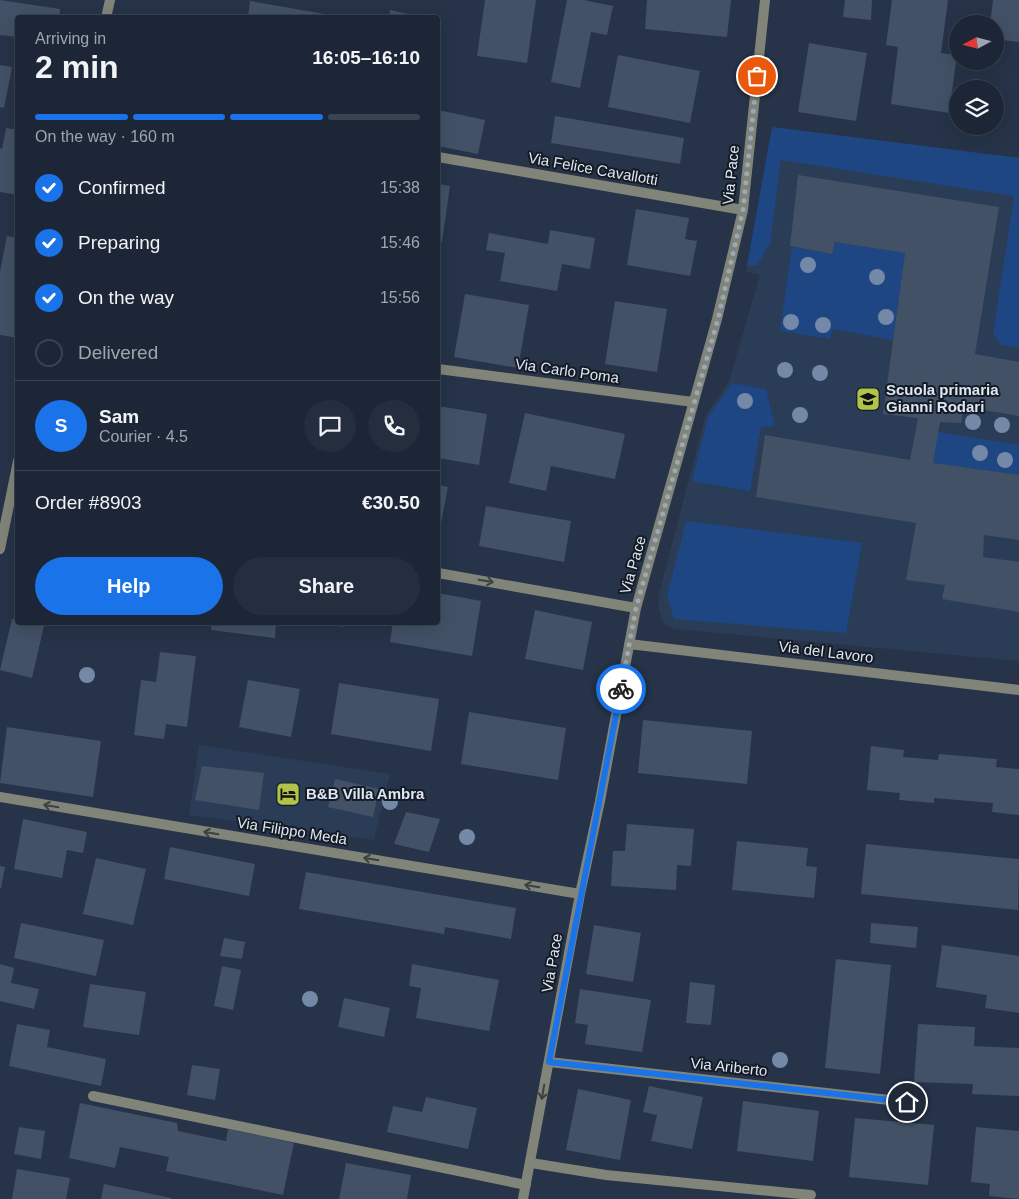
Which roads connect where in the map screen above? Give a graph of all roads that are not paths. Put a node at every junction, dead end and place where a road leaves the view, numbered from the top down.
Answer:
1 (110, 0) edge
2 (765, 0) edge
3 (107, 15) edge
4 (440, 157) edge
5 (743, 210) junction
6 (440, 369) edge
7 (693, 402) junction
8 (14, 501) edge
9 (0, 549) edge
10 (440, 573) edge
11 (636, 608) junction
12 (629, 644) junction
13 (1019, 690) edge
14 (0, 798) edge
15 (580, 894) junction
16 (549, 1062) junction
17 (93, 1096) dead end
18 (907, 1102) dead end
19 (531, 1164) junction
20 (526, 1185) junction
21 (811, 1195) dead end
22 (523, 1199) edge

1 - 3 street
2 - 5 street, Via Pace
4 - 5 street, Via Felice Cavallotti
5 - 7 street, Via Pace
6 - 7 street, Via Carlo Poma
7 - 11 street, Via Pace
8 - 9 street
10 -> 11 street
11 - 12 street, Via Pace
12 - 13 street, Via del Lavoro
12 - 15 street, Via Pace
15 -> 14 street, Via Filippo Meda
15 - 16 street, Via Pace
16 - 18 street, Via Ariberto
16 -> 19 street, Via Pace
17 - 20 street
19 - 20 street, Via Pace
19 - 21 street
20 - 22 street, Via Pace

